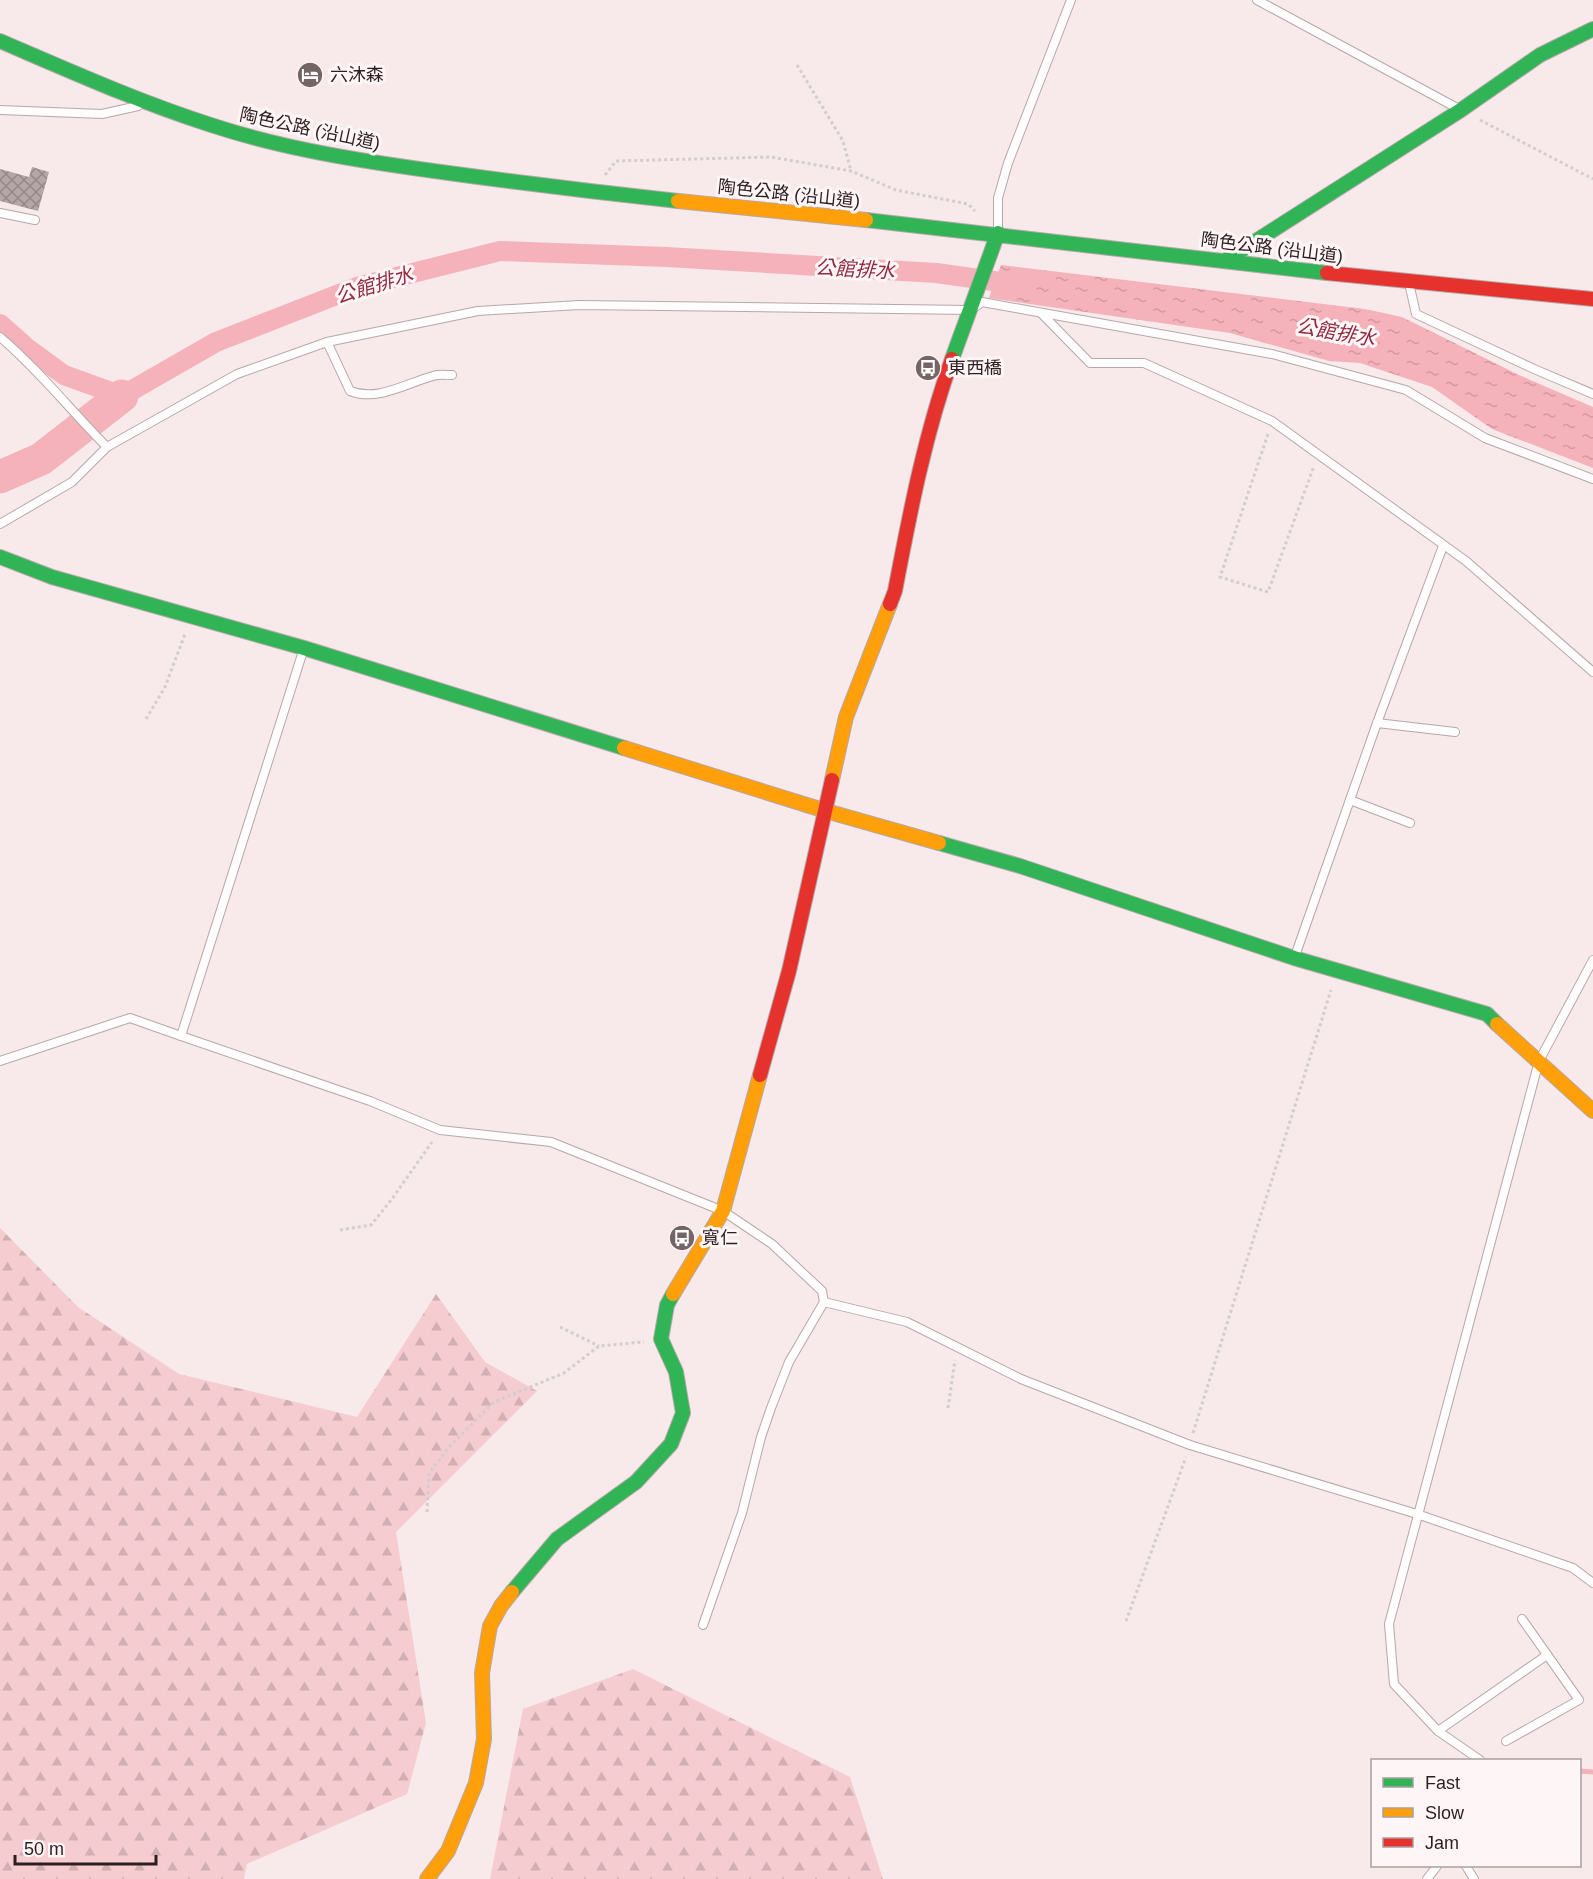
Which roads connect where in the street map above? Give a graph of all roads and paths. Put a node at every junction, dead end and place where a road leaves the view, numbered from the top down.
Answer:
1 (1071, 0) edge
2 (1257, 0) edge
3 (1593, 29) edge
4 (0, 41) edge
5 (797, 65) dead end
6 (148, 104) junction
7 (0, 110) edge
8 (1461, 110) junction
9 (851, 171) junction
10 (1593, 180) edge
11 (593, 192) junction
12 (976, 212) dead end
13 (0, 213) edge
14 (35, 220) dead end
15 (998, 233) junction
16 (1226, 260) junction
17 (1409, 281) junction
18 (1593, 299) edge
19 (971, 310) junction
20 (1041, 313) junction
21 (0, 337) edge
22 (327, 342) junction
23 (452, 375) dead end
24 (1593, 393) edge
25 (1272, 421) junction
26 (107, 447) junction
27 (1318, 456) junction
28 (1593, 479) edge
29 (0, 524) edge
30 (1443, 546) junction
31 (0, 557) edge
32 (192, 616) junction
33 (304, 648) junction
34 (1593, 672) edge
35 (146, 719) dead end
36 (1377, 723) junction
37 (1455, 732) dead end
38 (1350, 800) junction
39 (826, 811) junction
40 (1410, 823) dead end
41 (1294, 958) junction
42 (1593, 960) edge
43 (1338, 970) junction
44 (181, 1036) junction
45 (0, 1061) edge
46 (1539, 1061) junction
47 (1593, 1111) edge
48 (440, 1130) junction
49 (723, 1211) junction
50 (340, 1230) dead end
51 (824, 1302) junction
52 (560, 1326) dead end
53 (661, 1339) junction
54 (599, 1346) junction
55 (957, 1347) junction
56 (948, 1408) dead end
57 (1190, 1444) junction
58 (427, 1512) dead end
59 (1417, 1514) junction
60 (1593, 1582) edge
61 (1522, 1619) dead end
62 (1126, 1621) dead end
63 (704, 1625) dead end
64 (1547, 1655) junction
65 (1438, 1731) junction
66 (1506, 1741) dead end
67 (1477, 1759) edge
68 (1436, 1867) edge
69 (427, 1879) edge
70 (1427, 1879) edge

1 - 15 lane
2 - 8 lane
3 - 8 street
4 - 6 street, 陶色公路 (沿山道)
5 - 9 path
6 - 7 lane
6 - 11 street, 陶色公路 (沿山道)
8 - 10 path
8 - 16 street
9 - 11 path
9 - 12 path
11 - 15 street, 陶色公路 (沿山道)
13 - 14 lane
15 - 16 street, 陶色公路 (沿山道)
15 - 19 street
16 - 17 street, 陶色公路 (沿山道)
17 - 18 street, 陶色公路 (沿山道)
17 - 24 lane
19 - 20 lane
19 - 22 lane
19 - 39 street
20 - 25 lane
20 - 28 lane
21 - 26 lane
22 - 23 lane
22 - 26 lane
25 - 27 lane
25 - 27 path
26 - 29 lane
27 - 30 lane
30 - 34 lane
30 - 36 lane
31 - 32 street
32 - 33 street
32 - 35 path
33 - 39 street
33 - 44 lane
36 - 37 lane
36 - 38 lane
38 - 40 lane
38 - 41 lane
39 - 41 street
39 - 49 street
41 - 43 street
42 - 46 lane
43 - 46 street
43 - 57 path
44 - 45 lane
44 - 48 lane
46 - 47 street
46 - 59 lane
48 - 49 lane
48 - 50 path
49 - 51 lane
49 - 53 street
51 - 55 lane
51 - 63 lane
52 - 54 path
53 - 54 path
53 - 69 street
54 - 58 path
55 - 56 path
55 - 57 lane
57 - 59 lane
57 - 62 path
59 - 60 lane
59 - 65 lane
61 - 64 lane
64 - 65 lane
64 - 66 lane
65 - 67 lane
68 - 70 lane

